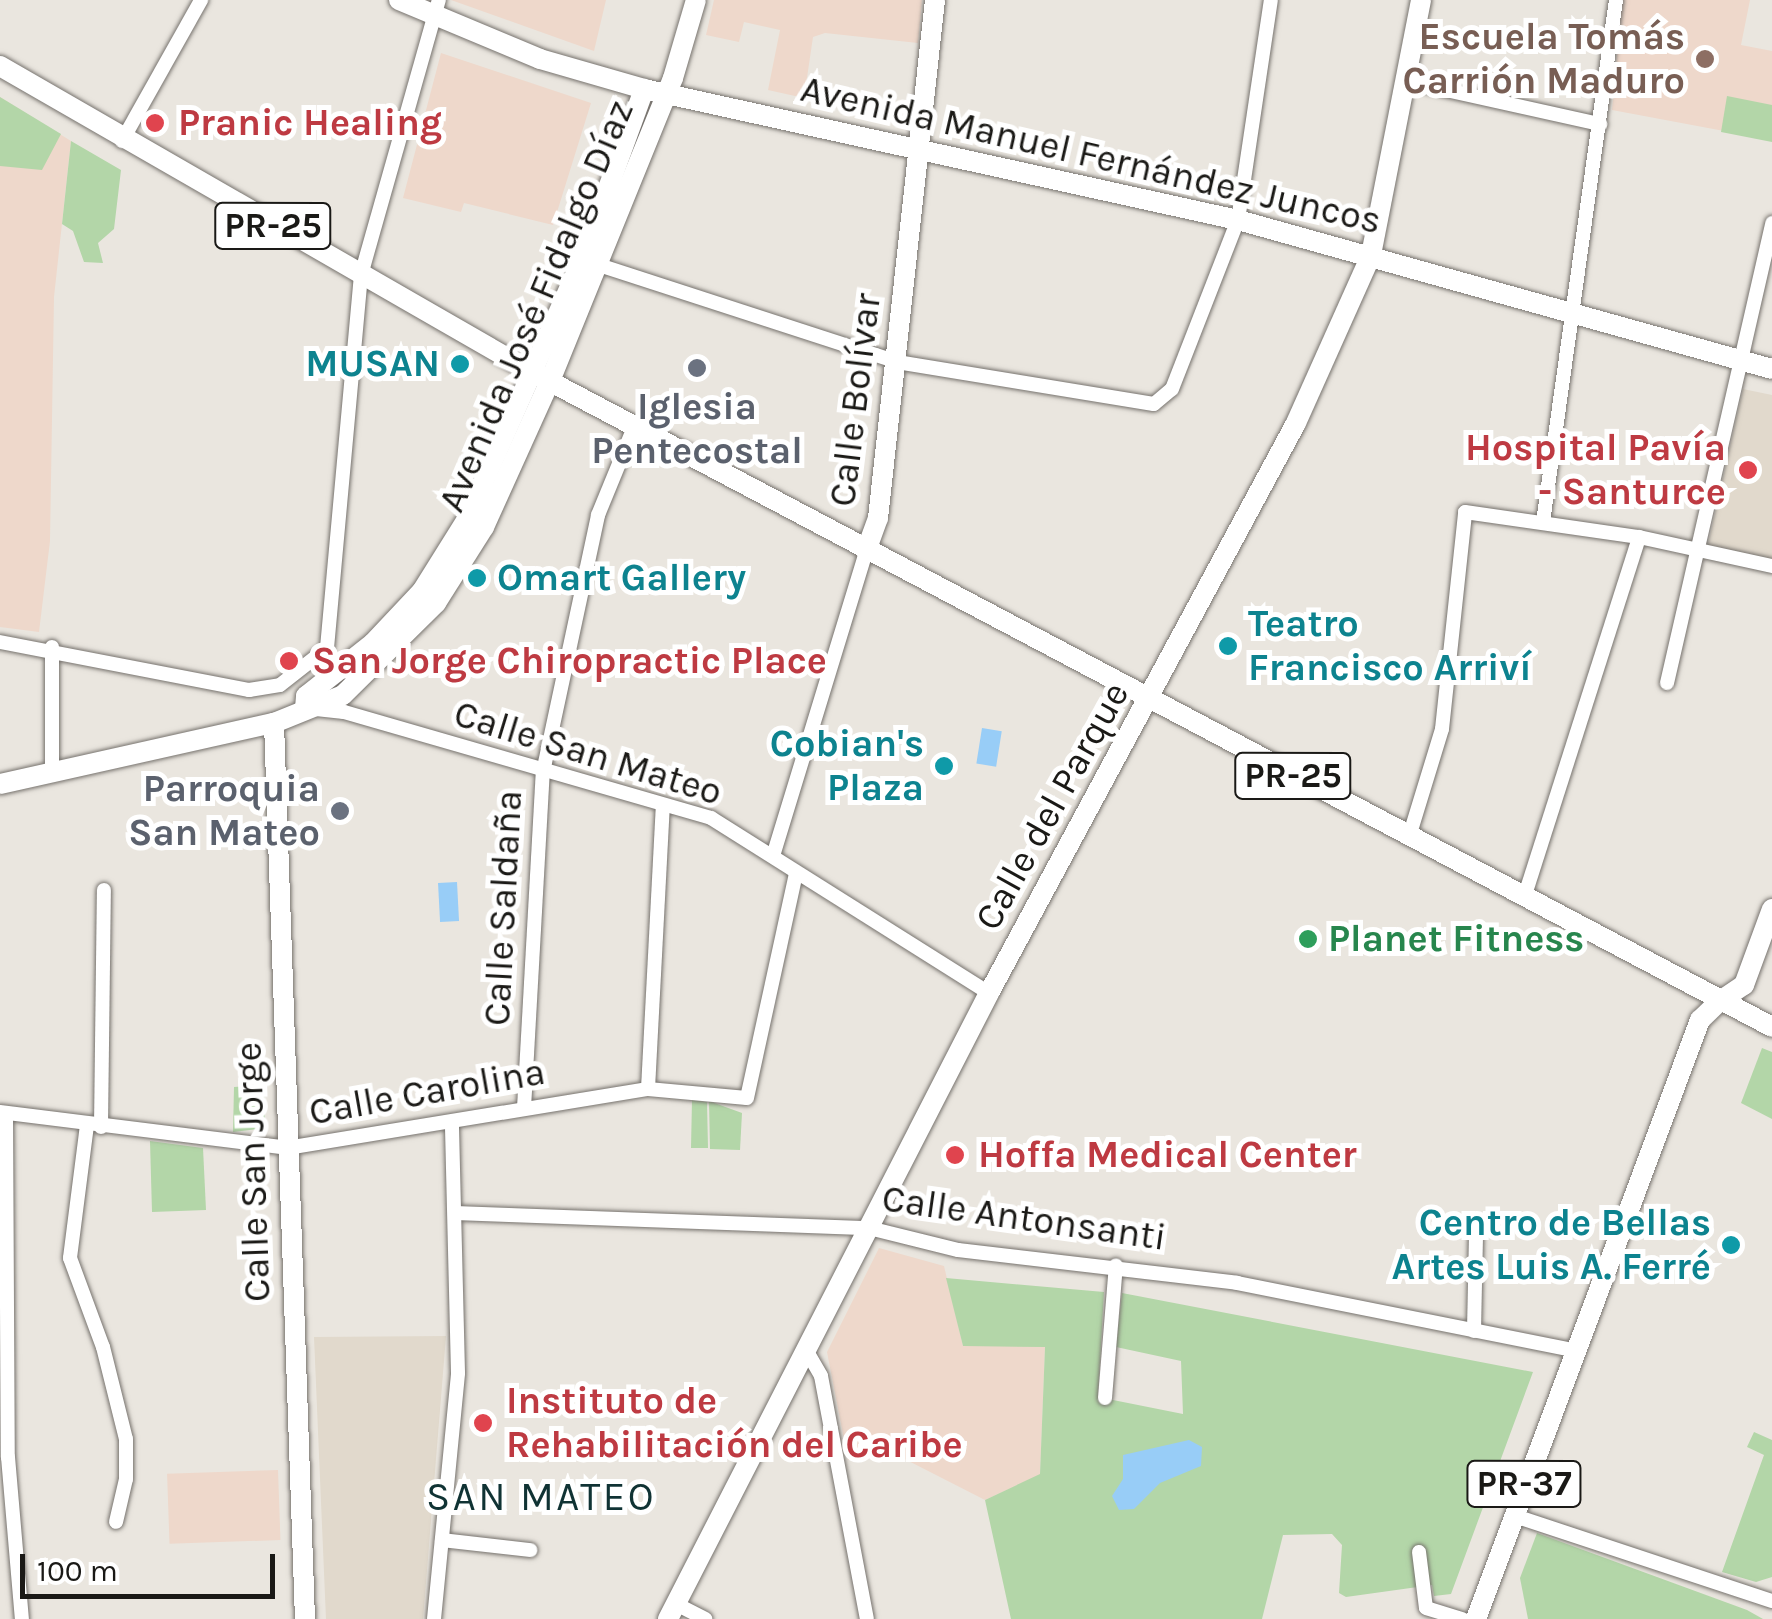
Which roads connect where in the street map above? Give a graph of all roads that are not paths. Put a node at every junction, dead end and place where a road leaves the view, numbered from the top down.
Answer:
1 (202, 0) edge
2 (399, 0) edge
3 (696, 0) edge
4 (935, 0) edge
5 (1270, 0) edge
6 (1422, 0) edge
7 (1616, 0) edge
8 (437, 9) edge
9 (0, 66) edge
10 (1410, 82) junction
11 (653, 92) junction
12 (1600, 124) junction
13 (122, 140) junction
14 (922, 148) junction
15 (1238, 220) junction
16 (1772, 224) edge
17 (1370, 255) junction
18 (599, 265) junction
19 (361, 275) junction
20 (1570, 310) junction
21 (896, 362) junction
22 (1743, 362) junction
23 (1772, 369) edge
24 (541, 376) junction
25 (634, 425) junction
26 (1543, 522) junction
27 (1639, 537) junction
28 (1698, 550) junction
29 (866, 551) junction
30 (1772, 566) edge
31 (0, 642) edge
32 (52, 648) junction
33 (1667, 684) dead end
34 (1148, 699) junction
35 (304, 708) junction
36 (274, 724) junction
37 (52, 771) junction
38 (544, 772) junction
39 (0, 784) edge
40 (664, 806) junction
41 (1409, 837) junction
42 (773, 856) junction
43 (796, 874) junction
44 (104, 890) dead end
45 (1524, 898) junction
46 (1772, 909) edge
47 (990, 993) junction
48 (1720, 1001) junction
49 (1772, 1027) edge
50 (648, 1089) junction
51 (524, 1108) junction
52 (3, 1114) edge
53 (452, 1123) junction
54 (94, 1126) junction
55 (287, 1148) junction
56 (455, 1213) junction
57 (869, 1228) junction
58 (1476, 1233) dead end
59 (1116, 1264) junction
60 (1474, 1331) junction
61 (1576, 1351) junction
62 (808, 1355) junction
63 (1105, 1398) dead end
64 (1512, 1515) junction
65 (116, 1522) dead end
66 (442, 1540) junction
67 (530, 1550) dead end
68 (1419, 1552) dead end
69 (1772, 1601) edge
70 (672, 1611) edge
71 (22, 1619) edge
72 (305, 1619) edge
73 (434, 1619) edge
74 (706, 1619) edge
75 (867, 1619) edge
76 (1462, 1619) edge
77 (1476, 1619) edge

1 - 13 street
2 - 8 street, Avenida Manuel Fernández Juncos
3 - 11 street
4 - 14 street, Calle Bolívar
5 - 15 street
6 - 10 street, Calle del Parque
7 - 12 street
8 - 11 street, Avenida Manuel Fernández Juncos
8 - 19 street
9 - 13 street, PR-25
10 - 12 street
10 - 17 street, Calle del Parque
11 - 14 street, Avenida Manuel Fernández Juncos
11 - 18 street, Avenida José Fidalgo Díaz
11 - 24 street, Avenida José Fidalgo Díaz
12 - 20 street
13 - 19 street, PR-25
14 - 15 street, Avenida Manuel Fernández Juncos
14 - 21 street, Calle Bolívar
15 - 17 street, Avenida Manuel Fernández Juncos
15 - 21 street
16 - 22 street
17 - 20 street, Avenida Manuel Fernández Juncos
17 - 34 street, Calle del Parque
18 - 21 street
18 - 24 street, Avenida José Fidalgo Díaz
19 - 24 street, PR-25
19 - 32 street
20 - 22 street, Avenida Manuel Fernández Juncos
20 - 26 street
21 - 29 street, Calle Bolívar
22 - 23 street, Avenida Manuel Fernández Juncos
22 - 28 street
24 - 25 street, PR-25
24 - 35 street, Avenida José Fidalgo Díaz
25 - 29 street, PR-25
25 - 38 street, Calle Saldaña
26 - 27 street
26 - 41 street
27 - 28 street
27 - 45 street
28 - 30 street
28 - 33 street
29 - 34 street, PR-25
29 - 42 street, Calle Bolívar
31 - 32 street
32 - 37 street
34 - 41 street, PR-25
34 - 47 street, Calle del Parque
35 - 36 street, Avenida José Fidalgo Díaz
35 - 38 street, Calle San Mateo
36 - 37 street, Avenida José Fidalgo Díaz
36 - 55 street, Calle San Jorge
37 - 39 street, Avenida José Fidalgo Díaz
38 - 40 street, Calle San Mateo
38 - 51 street, Calle Saldaña
40 - 42 street, Calle San Mateo
40 - 50 street
41 - 45 street, PR-25
42 - 43 street, Calle San Mateo
43 - 47 street, Calle San Mateo
43 - 50 street, Calle Carolina
44 - 54 street
45 - 48 street, PR-25
46 - 48 street, PR-37
47 - 57 street, Calle del Parque
48 - 49 street, PR-25
48 - 61 street, PR-37
50 - 51 street, Calle Carolina
51 - 53 street, Calle Carolina
52 - 54 street, Calle Carolina
52 - 71 street
53 - 55 street, Calle Carolina
53 - 56 street
54 - 55 street, Calle Carolina
54 - 65 street
55 - 72 street, Calle San Jorge
56 - 57 street, Calle Antonsanti
56 - 66 street
57 - 59 street, Calle Antonsanti
57 - 62 street, Calle del Parque
58 - 60 street
59 - 60 street, Calle Antonsanti
59 - 63 street
60 - 61 street, Calle Antonsanti
61 - 64 street, PR-37
62 - 70 street, Calle del Parque
62 - 75 street
64 - 69 street
64 - 77 street, PR-37
66 - 67 street
66 - 73 street
68 - 76 street
70 - 74 street

